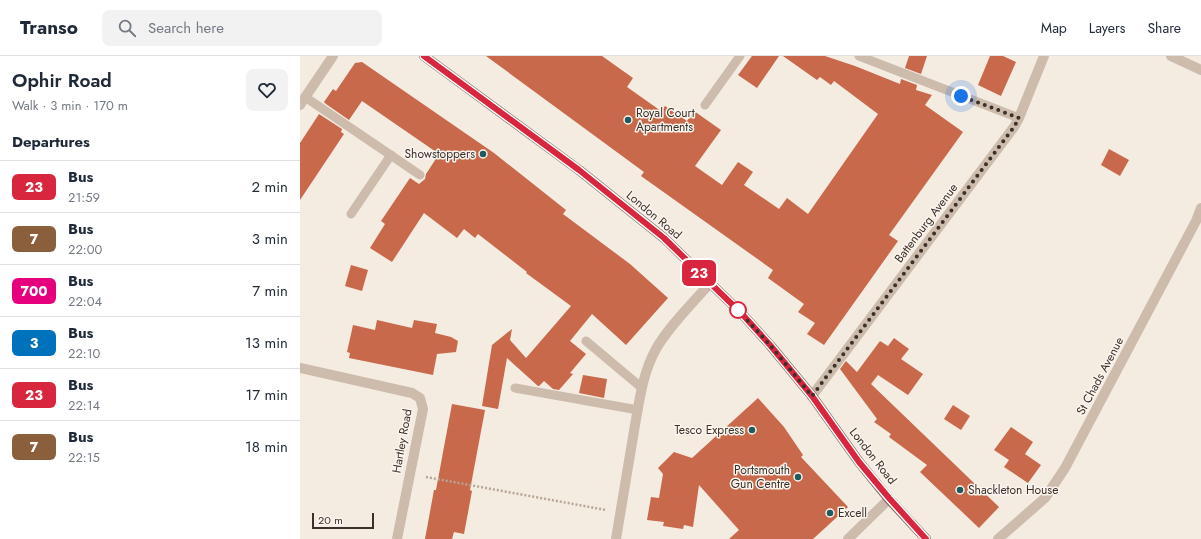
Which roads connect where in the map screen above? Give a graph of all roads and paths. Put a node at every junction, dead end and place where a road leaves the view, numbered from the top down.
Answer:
1 (333, 56) edge
2 (424, 56) edge
3 (740, 56) edge
4 (859, 56) edge
5 (1044, 56) edge
6 (1171, 56) edge
7 (1201, 70) edge
8 (303, 101) edge
9 (705, 105) dead end
10 (1019, 118) junction
11 (391, 156) junction
12 (420, 175) dead end
13 (1201, 208) edge
14 (351, 214) dead end
15 (710, 283) junction
16 (586, 341) dead end
17 (300, 368) edge
18 (515, 388) dead end
19 (642, 388) junction
20 (812, 396) junction
21 (638, 410) junction
22 (426, 477) dead end
23 (889, 499) junction
24 (606, 510) dead end
25 (397, 539) edge
26 (616, 539) edge
27 (848, 539) edge
28 (926, 539) edge
29 (998, 539) edge

1 - 8 street
2 - 15 main road, London Road
3 - 9 lane
4 - 10 lane
5 - 10 street, Battenburg Avenue
6 - 7 street
8 - 11 lane
10 - 20 street, Battenburg Avenue
11 - 12 lane
11 - 14 lane
13 - 29 street, St Chads Avenue
15 - 19 street
15 - 20 main road, London Road
16 - 19 lane
17 - 25 street, Hartley Road
18 - 21 lane
19 - 21 street
20 - 23 main road, London Road
21 - 26 street
22 - 24 path
23 - 27 street
23 - 28 main road, London Road

